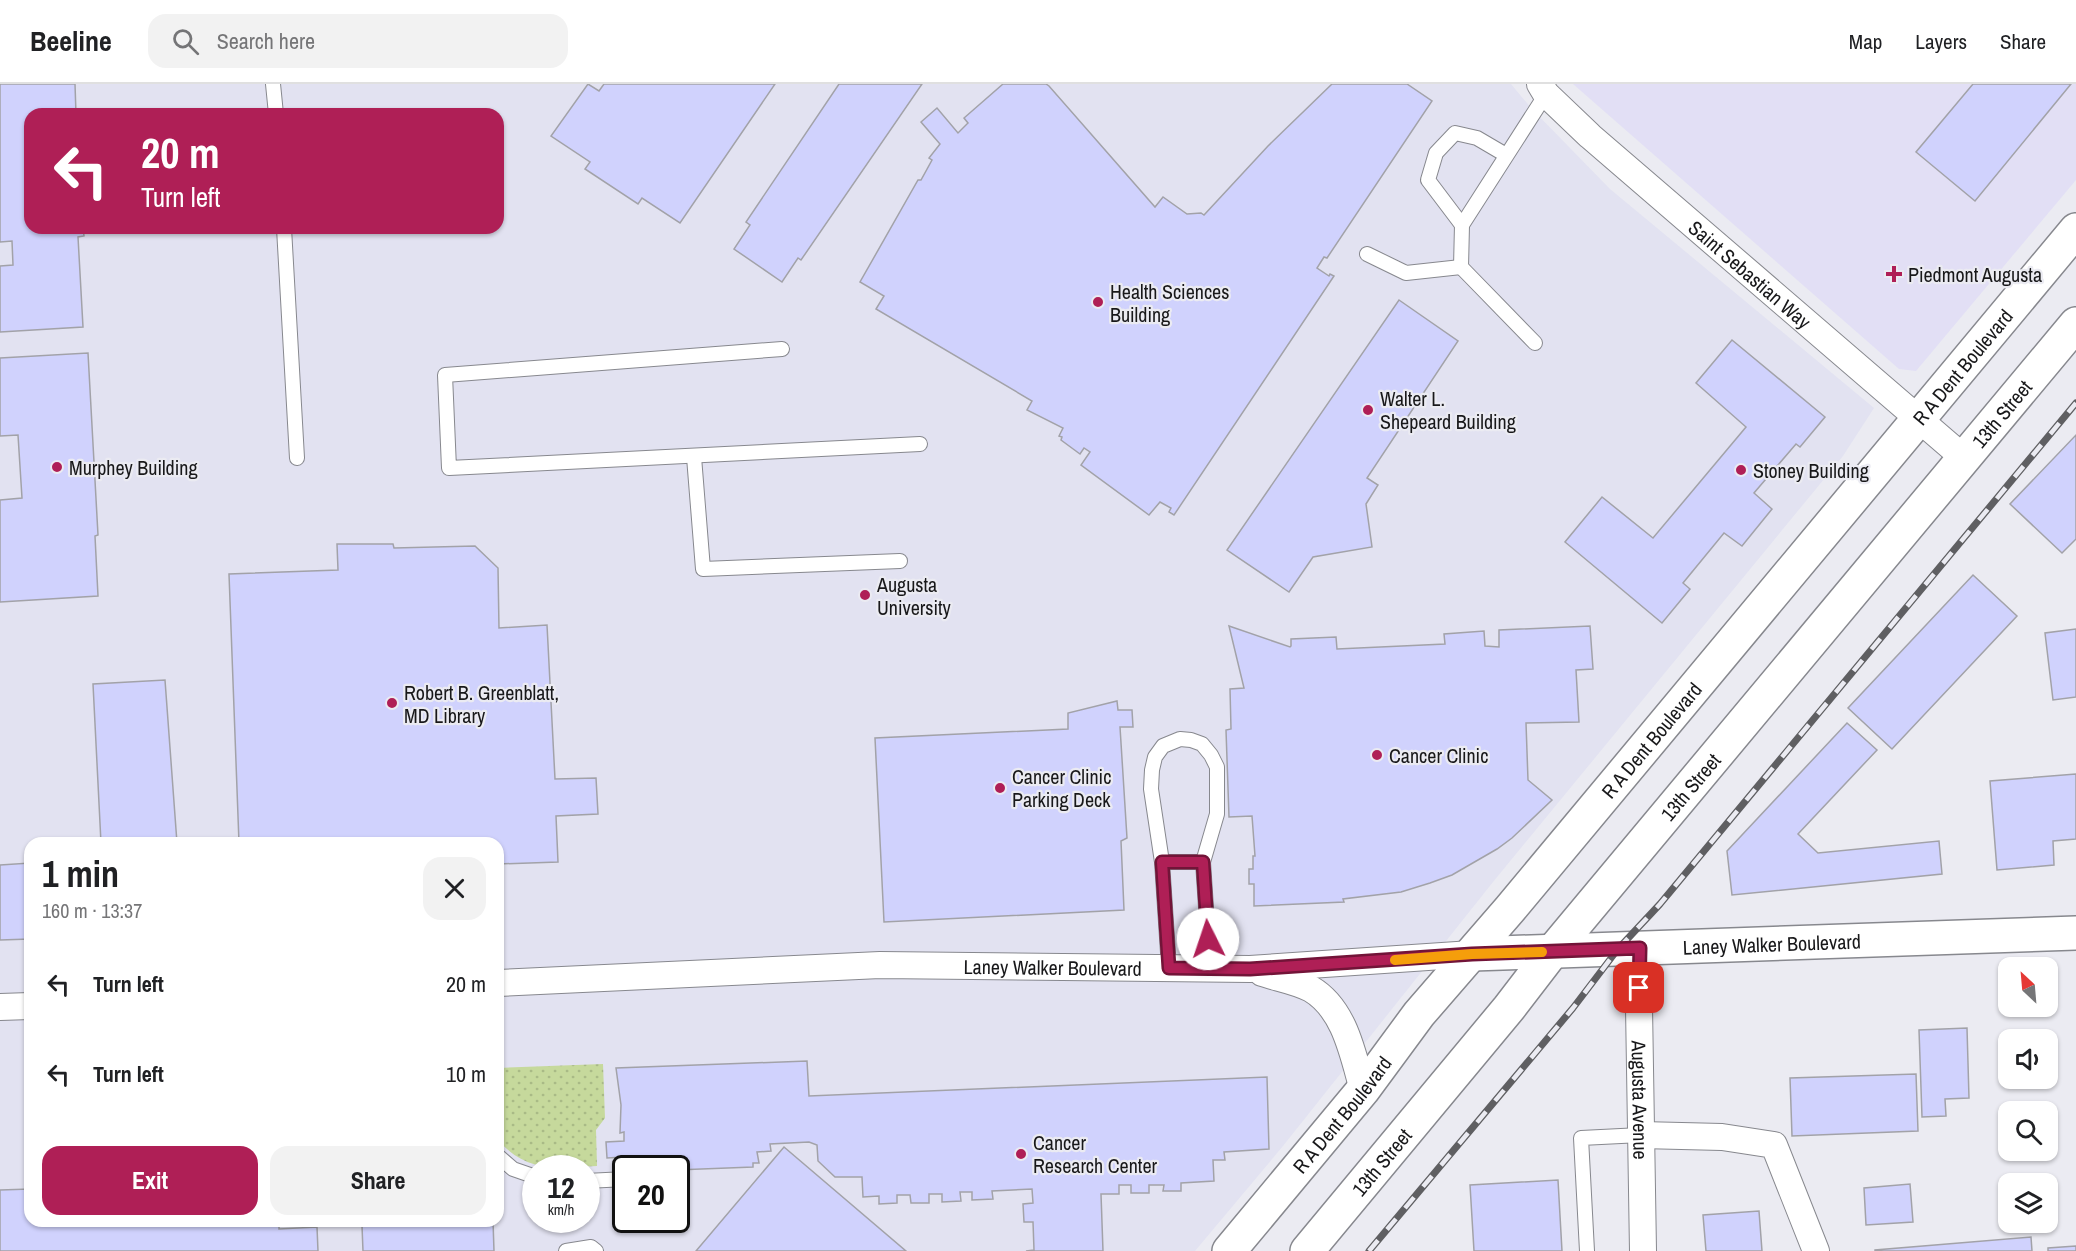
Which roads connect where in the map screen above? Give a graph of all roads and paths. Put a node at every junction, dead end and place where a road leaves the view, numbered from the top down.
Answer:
1 (273, 84) edge
2 (1543, 89) edge
3 (275, 108) edge
4 (1506, 155) junction
5 (1462, 225) junction
6 (2076, 230) edge
7 (284, 234) edge
8 (1367, 254) dead end
9 (1461, 267) junction
10 (2076, 324) edge
11 (1535, 343) dead end
12 (782, 349) dead end
13 (1919, 419) junction
14 (920, 444) dead end
15 (694, 457) junction
16 (297, 458) dead end
17 (1965, 458) junction
18 (900, 561) dead end
19 (1162, 862) junction
20 (1203, 862) junction
21 (2076, 933) edge
22 (1640, 948) junction
23 (1552, 952) junction
24 (1472, 954) junction
25 (1169, 968) junction
26 (1210, 968) junction
27 (1250, 969) junction
28 (504, 983) edge
29 (24, 1006) edge
30 (0, 1007) edge
31 (1363, 1090) junction
32 (1641, 1135) junction
33 (504, 1161) edge
34 (522, 1172) edge
35 (566, 1251) edge
36 (596, 1251) edge
37 (1229, 1251) edge
38 (1307, 1251) edge
39 (1587, 1251) edge
40 (1643, 1251) edge
41 (1816, 1251) edge

1 - 3 lane
2 - 4 lane
2 - 13 street, Saint Sebastian Way
4 - 5 lane
4 - 5 lane
5 - 9 lane
6 - 13 main road, R A Dent Boulevard
7 - 16 lane
8 - 9 lane
9 - 11 lane
10 - 17 main road, 13th Street
12 - 15 lane
13 - 17 street, Saint Sebastian Way
13 - 24 main road, R A Dent Boulevard
14 - 15 lane
15 - 18 lane
17 - 23 main road, 13th Street
19 - 20 lane
19 - 20 lane
19 - 25 lane
20 - 26 lane
21 - 22 main road, Laney Walker Boulevard
22 - 23 main road, Laney Walker Boulevard
22 - 32 street, Augusta Avenue
23 - 24 main road, Laney Walker Boulevard
23 - 38 main road, 13th Street
24 - 27 street, Laney Walker Boulevard
24 - 31 main road, R A Dent Boulevard
25 - 26 street, Laney Walker Boulevard
25 - 28 street, Laney Walker Boulevard
26 - 27 street, Laney Walker Boulevard
27 - 31 street
29 - 30 street
31 - 37 main road, R A Dent Boulevard
32 - 39 lane
32 - 40 street, Augusta Avenue
32 - 41 street
33 - 34 lane
35 - 36 lane

